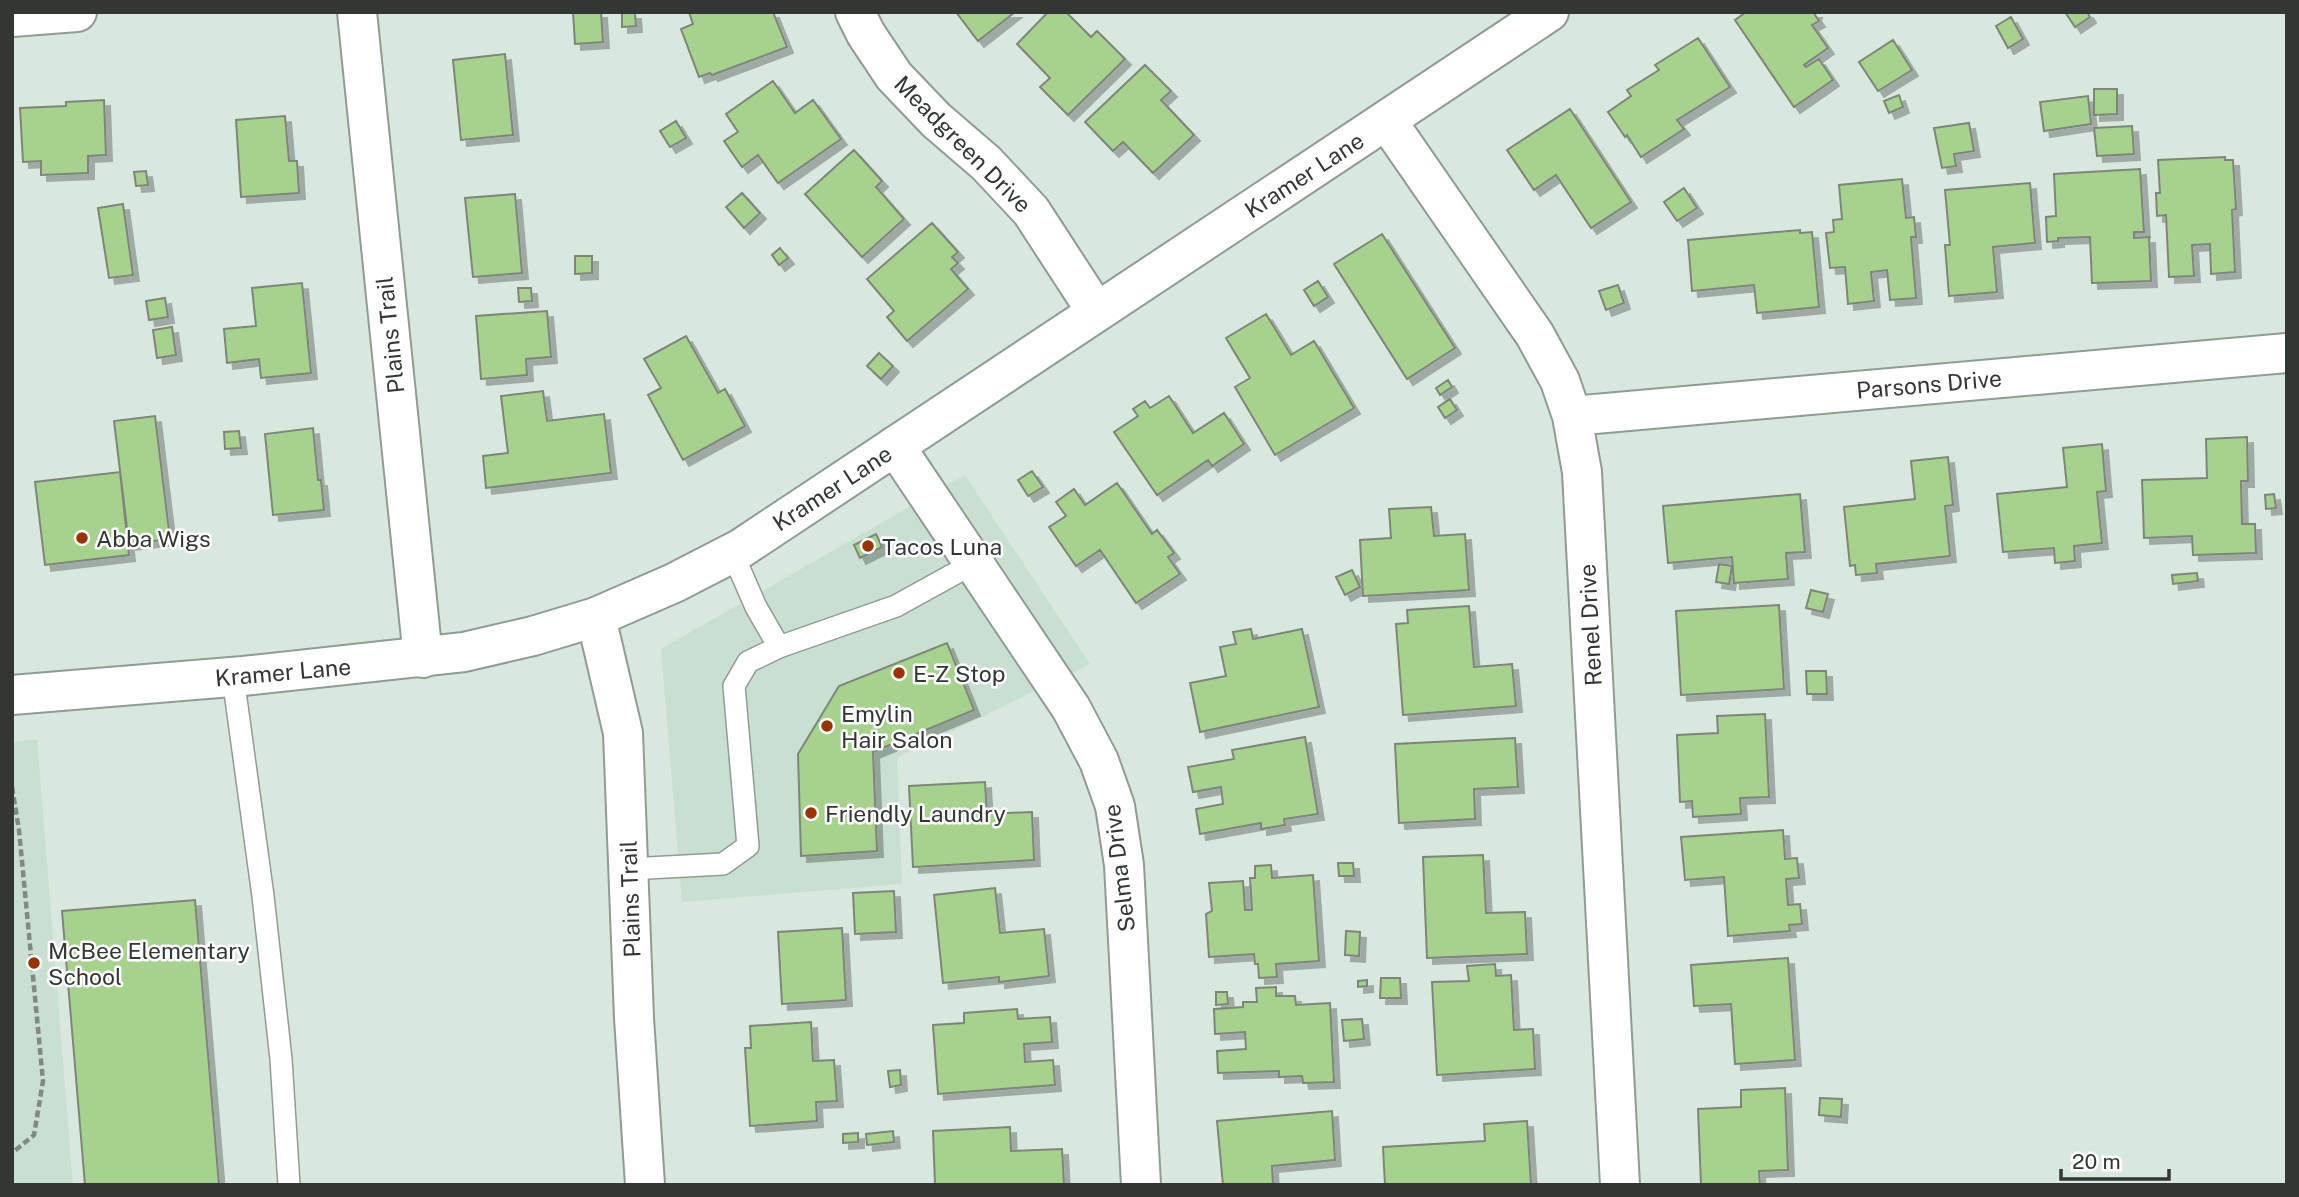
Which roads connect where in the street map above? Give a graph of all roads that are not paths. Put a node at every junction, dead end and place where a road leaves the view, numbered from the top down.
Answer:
1 (77, 12) edge
2 (357, 12) edge
3 (855, 12) edge
4 (1549, 12) edge
5 (12, 17) edge
6 (1387, 121) junction
7 (1096, 311) junction
8 (2287, 353) edge
9 (1572, 416) junction
10 (895, 446) junction
11 (732, 552) junction
12 (974, 564) junction
13 (596, 617) junction
14 (779, 648) junction
15 (423, 658) junction
16 (233, 677) junction
17 (12, 695) edge
18 (629, 869) junction
19 (289, 1185) edge
20 (645, 1185) edge
21 (1142, 1185) edge
22 (1620, 1185) edge

1 - 5 street
2 - 15 street, Plains Trail
3 - 7 street, Meadgreen Drive
4 - 6 street, Kramer Lane
6 - 7 street, Kramer Lane
6 - 9 street, Renel Drive
7 - 10 street, Kramer Lane
8 - 9 street, Parsons Drive
9 - 22 street, Renel Drive
10 - 11 street, Kramer Lane
10 - 12 street, Selma Drive
11 - 13 street, Kramer Lane
11 - 14 lane
12 - 14 lane
12 - 21 street, Selma Drive
13 - 15 street, Kramer Lane
13 - 18 street, Plains Trail
14 - 18 lane
15 - 16 street, Kramer Lane
16 - 17 street, Kramer Lane
16 - 19 lane
18 - 20 street, Plains Trail

